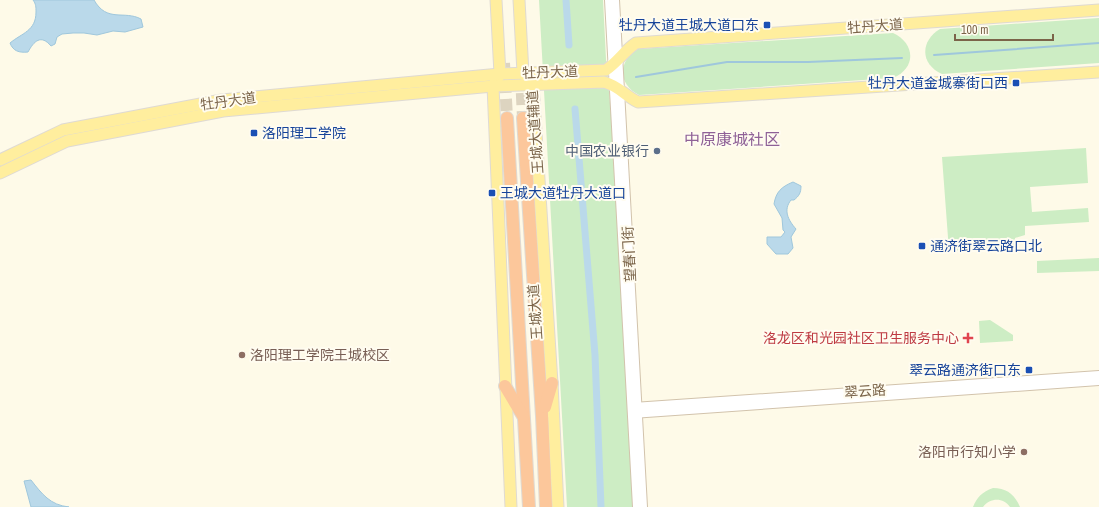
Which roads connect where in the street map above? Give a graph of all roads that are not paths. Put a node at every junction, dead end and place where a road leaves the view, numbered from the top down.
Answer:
1 (496, 0) edge
2 (519, 0) edge
3 (609, 0) edge
4 (615, 0) edge
5 (1099, 10) edge
6 (615, 63) junction
7 (1099, 72) edge
8 (500, 74) junction
9 (523, 74) junction
10 (533, 85) junction
11 (493, 86) junction
12 (617, 87) junction
13 (507, 118) tunnel mouth
14 (523, 118) tunnel mouth
15 (0, 160) edge
16 (0, 173) edge
17 (1099, 375) edge
18 (1099, 381) edge
19 (552, 383) junction
20 (505, 386) junction
21 (635, 410) junction
22 (542, 416) junction
23 (524, 417) junction
24 (527, 475) junction
25 (545, 475) junction
26 (511, 507) edge
27 (520, 507) edge
28 (529, 507) edge
29 (546, 507) edge
30 (552, 507) edge
31 (558, 507) edge
32 (637, 507) edge
33 (643, 507) edge

1 - 8 main road
2 - 9 main road, 王城大道辅道
3 - 6 street, 望春门街
4 - 6 street, 望春门街
5 - 6 main road, 牡丹大道
6 - 9 main road, 牡丹大道
6 - 12 street, 望春门街
7 - 12 main road, 牡丹大道
8 - 9 main road, 牡丹大道
8 - 11 main road
8 - 15 main road, 牡丹大道
9 - 10 main road, 王城大道辅道
10 - 11 main road, 牡丹大道
10 - 12 main road, 牡丹大道
10 - 19 main road, 王城大道辅道
11 - 16 main road, 牡丹大道
11 - 20 main road
12 - 21 street, 望春门街
13 - 23 highway, 王城大道
14 - 22 highway, 王城大道
17 - 21 street, 翠云路
18 - 21 street, 翠云路
19 - 22 highway
19 - 31 main road, 王城大道辅道
20 - 23 highway
20 - 26 main road
21 - 32 street, 望春门街
21 - 33 street, 望春门街
22 - 25 highway, 王城大道
23 - 24 highway, 王城大道
24 - 27 highway
24 - 28 highway, 王城大道
25 - 29 highway, 王城大道
25 - 30 highway

